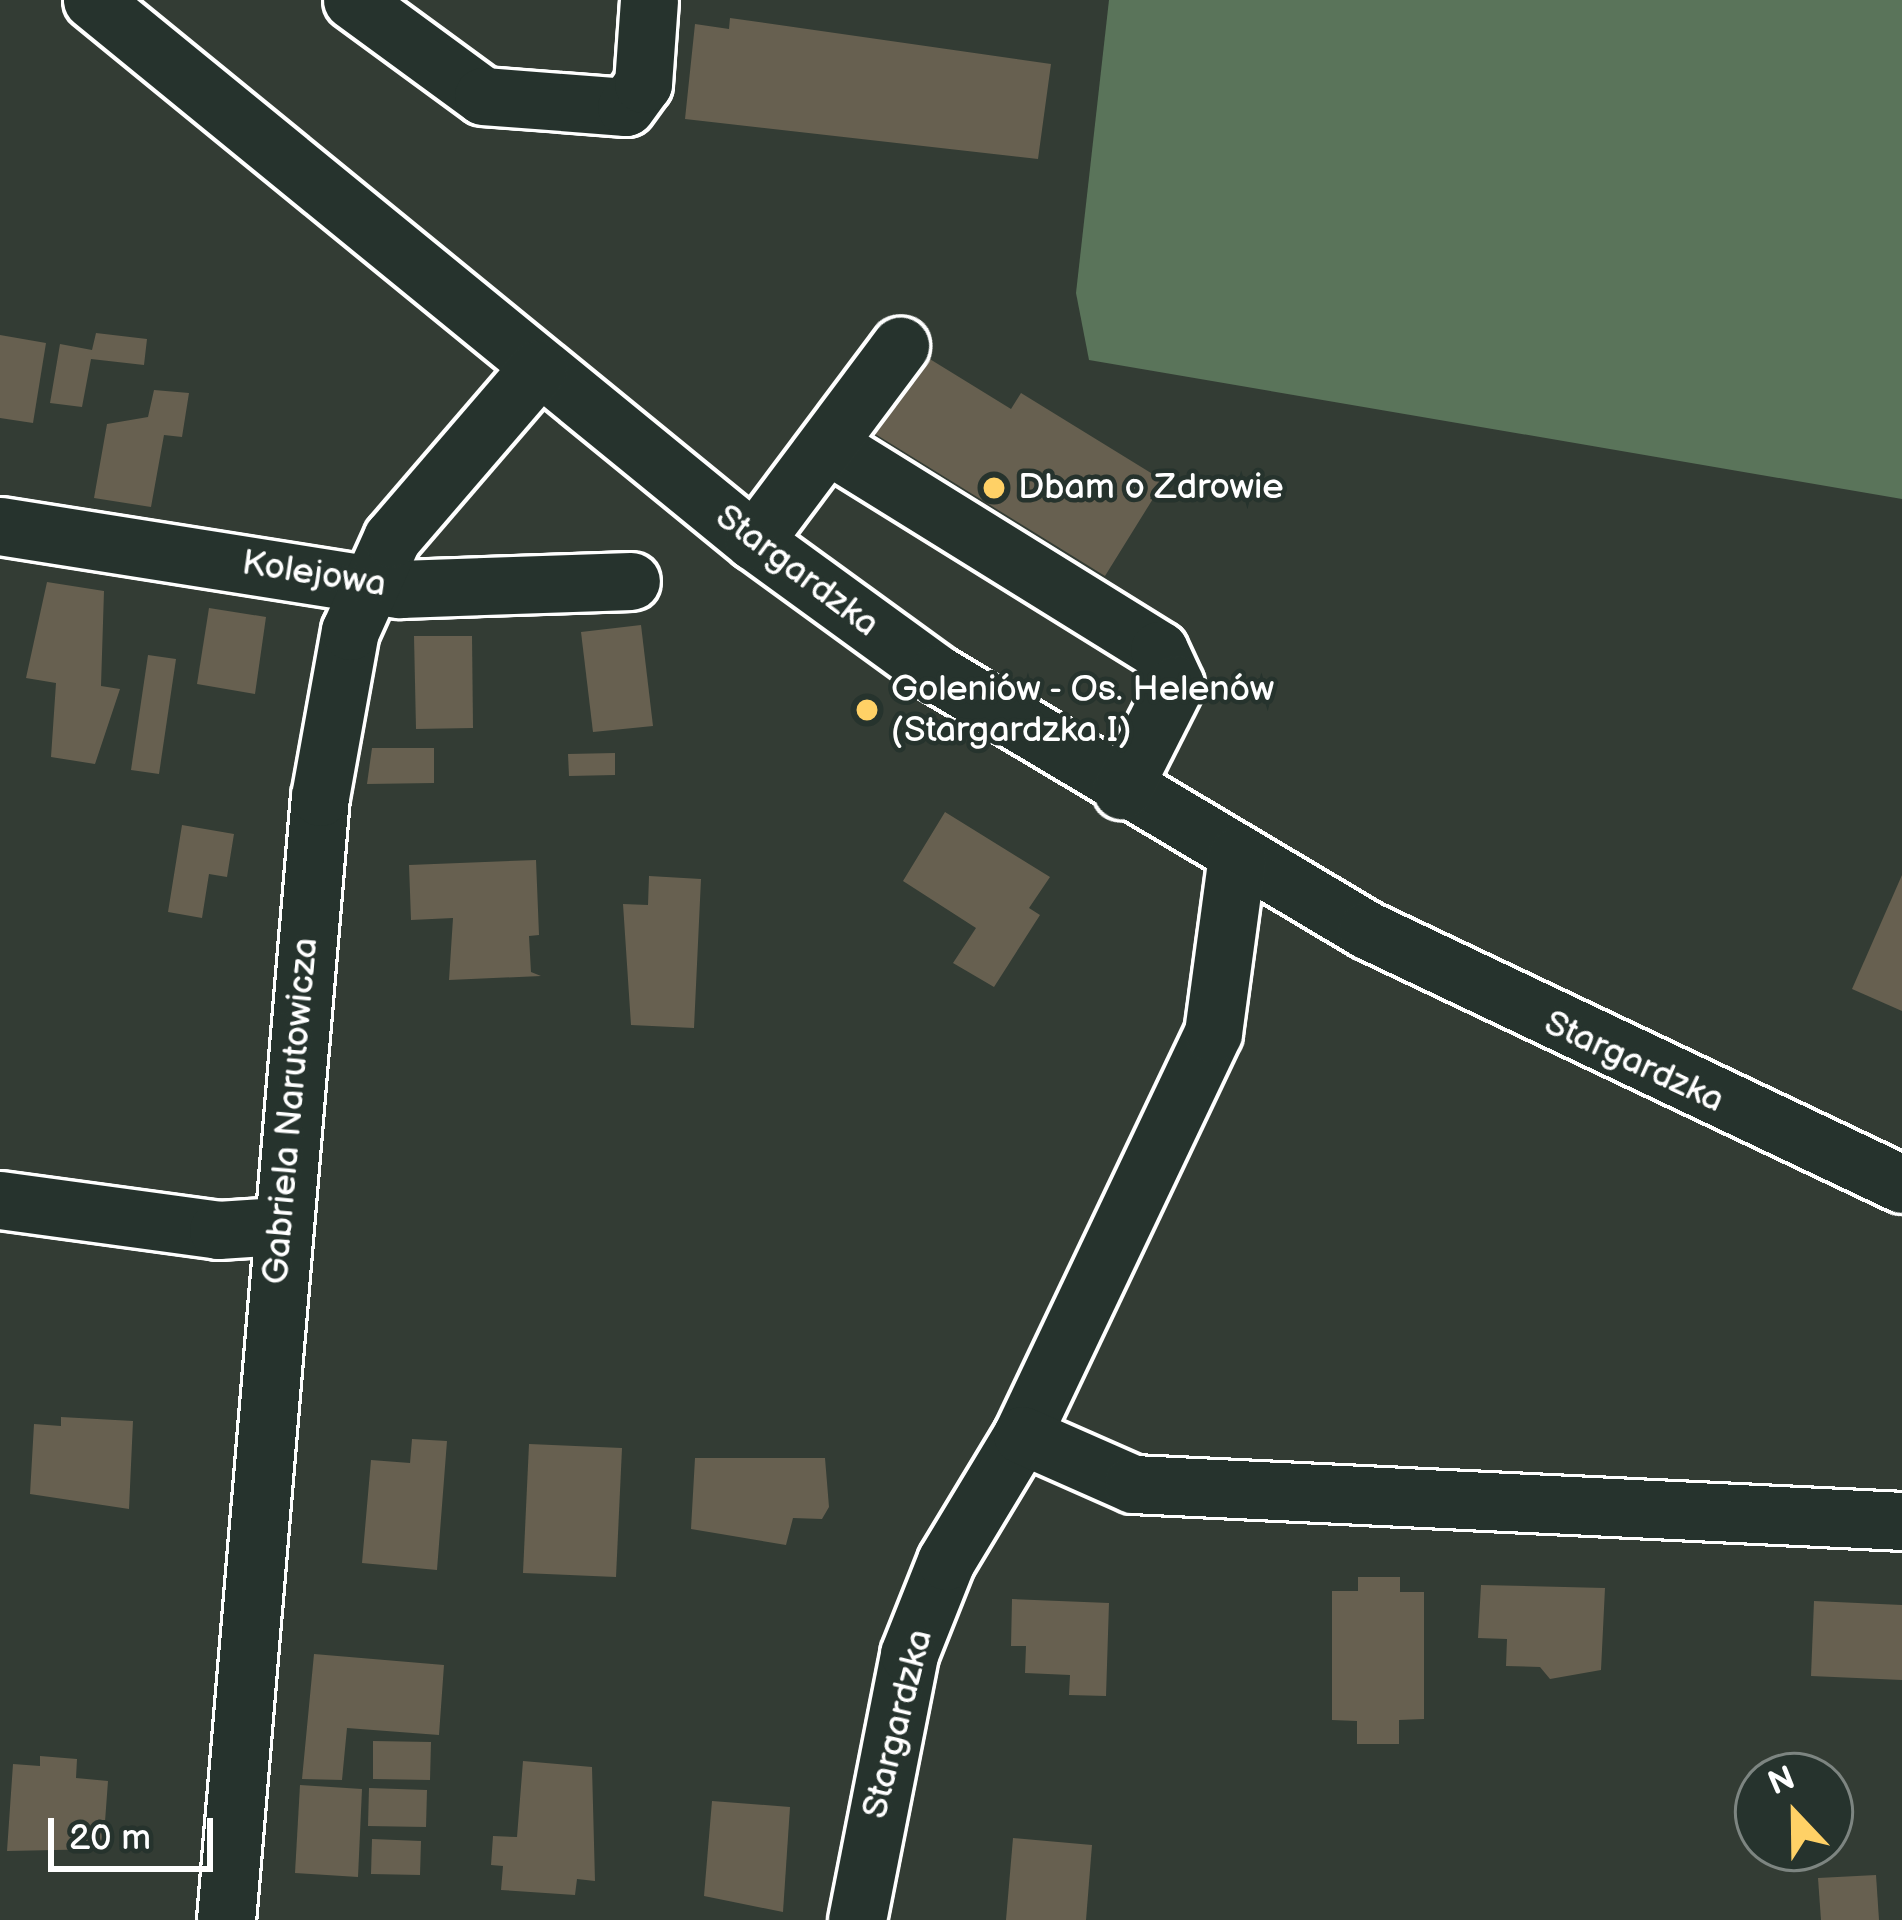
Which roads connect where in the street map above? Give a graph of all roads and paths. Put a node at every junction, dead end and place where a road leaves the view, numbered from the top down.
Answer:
1 (92, 0) edge
2 (352, 0) edge
3 (649, 0) edge
4 (900, 346) dead end
5 (538, 368) junction
6 (830, 446) junction
7 (0, 526) edge
8 (754, 542) junction
9 (631, 581) dead end
10 (367, 582) junction
11 (1122, 790) junction
12 (1237, 856) junction
13 (1902, 1184) edge
14 (0, 1200) edge
15 (279, 1226) junction
16 (1022, 1436) junction
17 (1902, 1521) edge
18 (235, 1917) edge
19 (857, 1920) edge

1 - 5 street, Stargardzka
2 - 3 street
4 - 6 street
5 - 8 street, Stargardzka
5 - 10 street, Gabriela Narutowicza
6 - 8 street
6 - 11 street
7 - 10 street, Kolejowa
8 - 11 street, Stargardzka
9 - 10 street, Kolejowa
10 - 15 street, Gabriela Narutowicza
11 - 12 street, Stargardzka
12 - 13 street, Stargardzka
12 - 16 street, Stargardzka
14 - 15 street
15 - 18 street, Gabriela Narutowicza
16 - 17 street
16 - 19 street, Stargardzka

